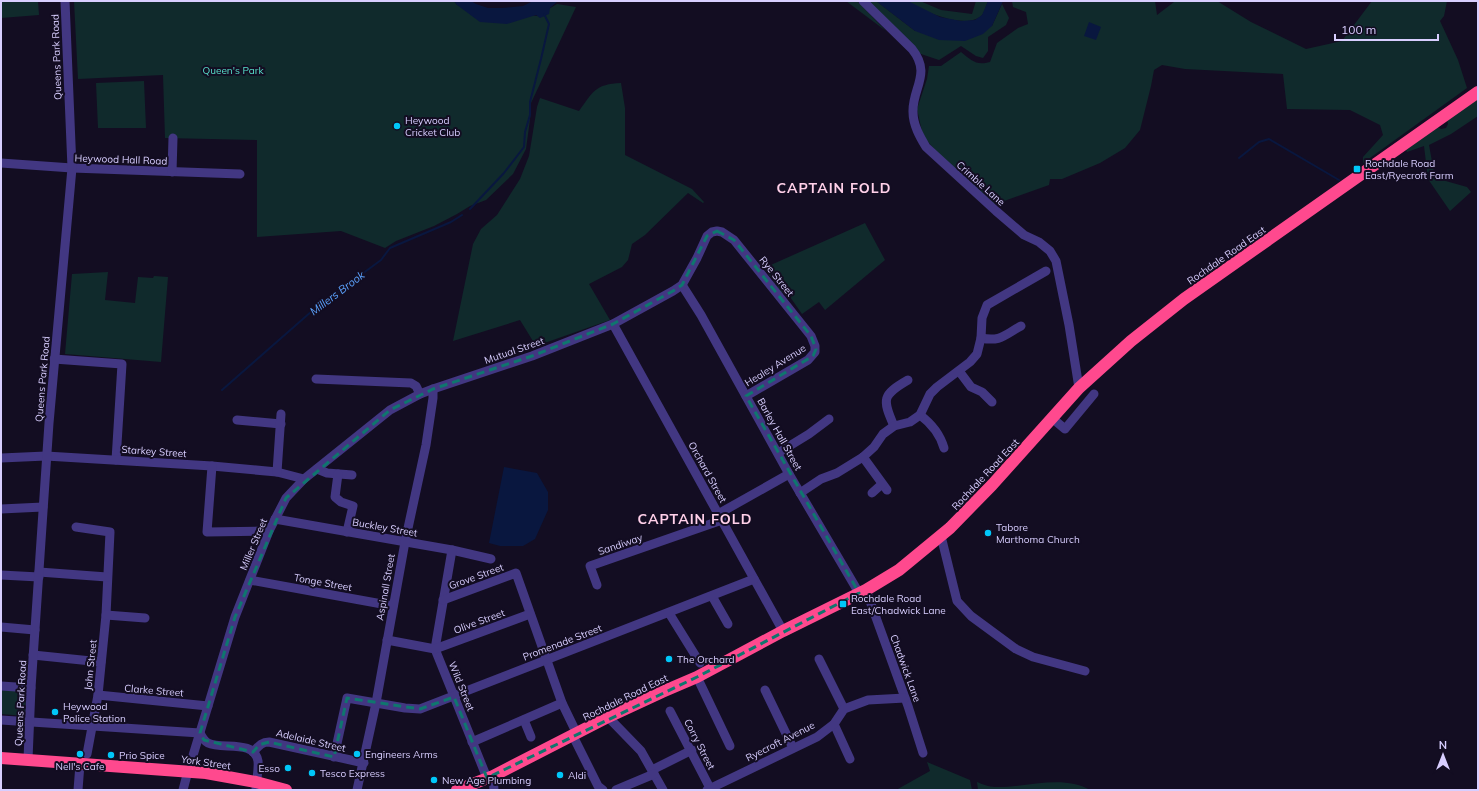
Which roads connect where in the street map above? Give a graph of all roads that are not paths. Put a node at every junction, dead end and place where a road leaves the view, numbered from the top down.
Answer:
1 (65, 1) edge
2 (863, 1) edge
3 (1478, 92) edge
4 (173, 138) dead end
5 (1, 163) edge
6 (72, 168) junction
7 (172, 172) junction
8 (240, 174) dead end
9 (1046, 271) dead end
10 (682, 285) junction
11 (613, 324) junction
12 (1021, 326) dead end
13 (980, 338) junction
14 (815, 352) joint
15 (54, 359) junction
16 (959, 372) junction
17 (316, 379) dead end
18 (908, 380) dead end
19 (1079, 388) junction
20 (433, 389) junction
21 (420, 394) junction
22 (1094, 394) dead end
23 (746, 396) junction
24 (992, 402) dead end
25 (920, 415) junction
26 (1052, 418) junction
27 (828, 419) dead end
28 (237, 420) dead end
29 (894, 426) junction
30 (944, 449) dead end
31 (778, 453) junction
32 (46, 456) junction
33 (863, 457) junction
34 (1, 458) edge
35 (116, 460) junction
36 (212, 466) junction
37 (317, 469) junction
38 (277, 472) junction
39 (338, 474) junction
40 (789, 474) junction
41 (352, 475) dead end
42 (304, 480) junction
43 (800, 492) junction
44 (872, 493) dead end
45 (43, 507) junction
46 (1, 510) edge
47 (720, 517) junction
48 (275, 519) junction
49 (76, 527) dead end
50 (269, 531) junction
51 (348, 532) junction
52 (941, 536) junction
53 (405, 542) junction
54 (452, 550) junction
55 (491, 559) dead end
56 (39, 574) junction
57 (1, 575) edge
58 (107, 577) junction
59 (754, 579) junction
60 (250, 580) junction
61 (597, 585) dead end
62 (863, 591) junction
63 (712, 596) junction
64 (444, 600) junction
65 (393, 606) junction
66 (669, 613) junction
67 (530, 614) junction
68 (106, 615) junction
69 (145, 618) dead end
70 (728, 624) dead end
71 (1, 627) edge
72 (35, 630) junction
73 (783, 631) junction
74 (387, 640) junction
75 (435, 649) junction
76 (33, 655) junction
77 (819, 659) dead end
78 (546, 661) junction
79 (101, 662) junction
80 (700, 663) dead end
81 (1085, 671) dead end
82 (697, 677) junction
83 (1, 686) edge
84 (31, 688) junction
85 (765, 690) dead end
86 (98, 695) junction
87 (454, 696) junction
88 (904, 698) junction
89 (376, 703) junction
90 (562, 703) junction
91 (208, 706) junction
92 (844, 709) junction
93 (670, 711) dead end
94 (608, 717) junction
95 (1, 720) edge
96 (524, 720) junction
97 (31, 722) junction
98 (834, 724) junction
99 (92, 726) junction
100 (200, 733) junction
101 (575, 735) junction
102 (531, 737) dead end
103 (472, 742) junction
104 (730, 746) dead end
105 (793, 748) junction
106 (692, 750) junction
107 (253, 752) junction
108 (923, 753) dead end
109 (334, 756) junction
110 (1, 758) edge
111 (28, 759) junction
112 (84, 759) junction
113 (850, 759) dead end
114 (364, 763) junction
115 (190, 767) junction
116 (653, 772) junction
117 (490, 777) junction
118 (256, 786) edge
119 (709, 789) edge
120 (78, 790) edge
121 (183, 790) edge
122 (286, 790) edge
123 (357, 790) edge
124 (457, 790) edge
125 (494, 790) edge
126 (603, 790) edge
127 (616, 790) edge
128 (662, 790) edge

1 - 6 street, Queens Park Road
2 - 19 street, Crimble Lane
3 - 19 highway, Rochdale Road East
4 - 7 street
5 - 6 street, Heywood Hall Road
6 - 7 street, Heywood Hall Road
6 - 15 street, Queens Park Road
7 - 8 street, Heywood Hall Road
9 - 13 street
10 - 11 street, Mutual Street
10 - 14 street, Rye Street
10 - 23 street, Barley Hall Street
11 - 20 street, Mutual Street
11 - 47 street, Orchard Street
12 - 13 street
13 - 16 street
14 - 23 street, Healey Avenue
15 - 32 street, Queens Park Road
15 - 35 street
16 - 24 street
16 - 25 street
17 - 21 street
18 - 29 street
19 - 26 highway, Rochdale Road East
20 - 21 street, Mutual Street
20 - 53 street, Aspinall Street
21 - 37 street, Miller Street
22 - 26 street
23 - 31 street, Barley Hall Street
25 - 29 street
25 - 30 street
26 - 52 highway, Rochdale Road East
27 - 31 street
28 - 38 street
29 - 33 street
31 - 40 street, Barley Hall Street
32 - 34 street, Starkey Street
32 - 35 street, Starkey Street
32 - 45 street, Queens Park Road
33 - 43 street
33 - 44 street
35 - 36 street, Starkey Street
36 - 38 street, Starkey Street
36 - 50 street
37 - 39 street
37 - 42 street, Miller Street
38 - 42 street, Starkey Street
39 - 41 street
39 - 51 street
40 - 43 street, Barley Hall Street
40 - 47 street
42 - 48 street, Miller Street
43 - 62 street, Barley Hall Street
45 - 46 street
45 - 56 street, Queens Park Road
47 - 59 street, Orchard Street
47 - 61 street, Sandiway
48 - 50 street, Miller Street
48 - 51 street, Buckley Street
49 - 58 street, John Street
50 - 60 street, Miller Street
51 - 53 street, Buckley Street
52 - 62 highway, Rochdale Road East
52 - 81 street
53 - 54 street, Buckley Street
53 - 65 street, Aspinall Street
54 - 55 street, Buckley Street
54 - 64 street
56 - 57 street
56 - 58 street
56 - 72 street, Queens Park Road
58 - 68 street, John Street
59 - 63 street, Promenade Street
59 - 73 street, Orchard Street
60 - 65 street, Tonge Street
60 - 91 street, Miller Street
62 - 73 highway, Rochdale Road East
62 - 88 street, Chadwick Lane
63 - 66 street, Promenade Street
63 - 70 street
64 - 67 street, Grove Street
64 - 75 street
65 - 74 street, Aspinall Street
66 - 78 street, Promenade Street
66 - 80 street
67 - 75 street, Olive Street
67 - 78 street
68 - 69 street
68 - 79 street, John Street
71 - 72 street
72 - 76 street, Queens Park Road
73 - 82 highway, Rochdale Road East
74 - 75 street
74 - 89 street, Aspinall Street
75 - 87 street, Wild Street
76 - 79 street
76 - 84 street, Queens Park Road
77 - 92 street
78 - 87 street, Promenade Street
78 - 90 street
79 - 86 street, John Street
82 - 94 highway, Rochdale Road East
82 - 104 street
83 - 84 street
84 - 97 street, Queens Park Road
85 - 105 street
86 - 91 street, Clarke Street
86 - 99 street, John Street
87 - 89 street, Promenade Street
87 - 103 street, Wild Street
88 - 92 street
88 - 108 street, Chadwick Lane
89 - 109 street, Promenade Street
89 - 114 street, Aspinall Street
90 - 96 street
90 - 101 street
91 - 100 street, Miller Street
92 - 98 street, Ryecroft Avenue
93 - 106 street, Corry Street
94 - 101 highway, Rochdale Road East
94 - 116 street
95 - 97 street
96 - 102 street
96 - 103 street
97 - 99 street
97 - 111 street, Queens Park Road
98 - 105 street, Ryecroft Avenue
98 - 113 street
99 - 100 street
99 - 112 street, John Street
100 - 107 street
100 - 115 street, Miller Street
101 - 117 highway, Rochdale Road East
101 - 126 street
103 - 117 street, Wild Street
105 - 119 street, Ryecroft Avenue
106 - 116 street
106 - 119 street, Corry Street
107 - 109 street, Adelaide Street
107 - 118 street
109 - 114 street, Adelaide Street
110 - 111 highway, York Street
111 - 112 highway, York Street
112 - 115 highway, York Street
112 - 120 street, John Street
114 - 123 street, Aspinall Street
115 - 118 highway, York Street
115 - 121 street, Miller Street
116 - 127 street
116 - 128 street
117 - 124 highway, Rochdale Road East
117 - 125 street
118 - 122 highway, York Street

